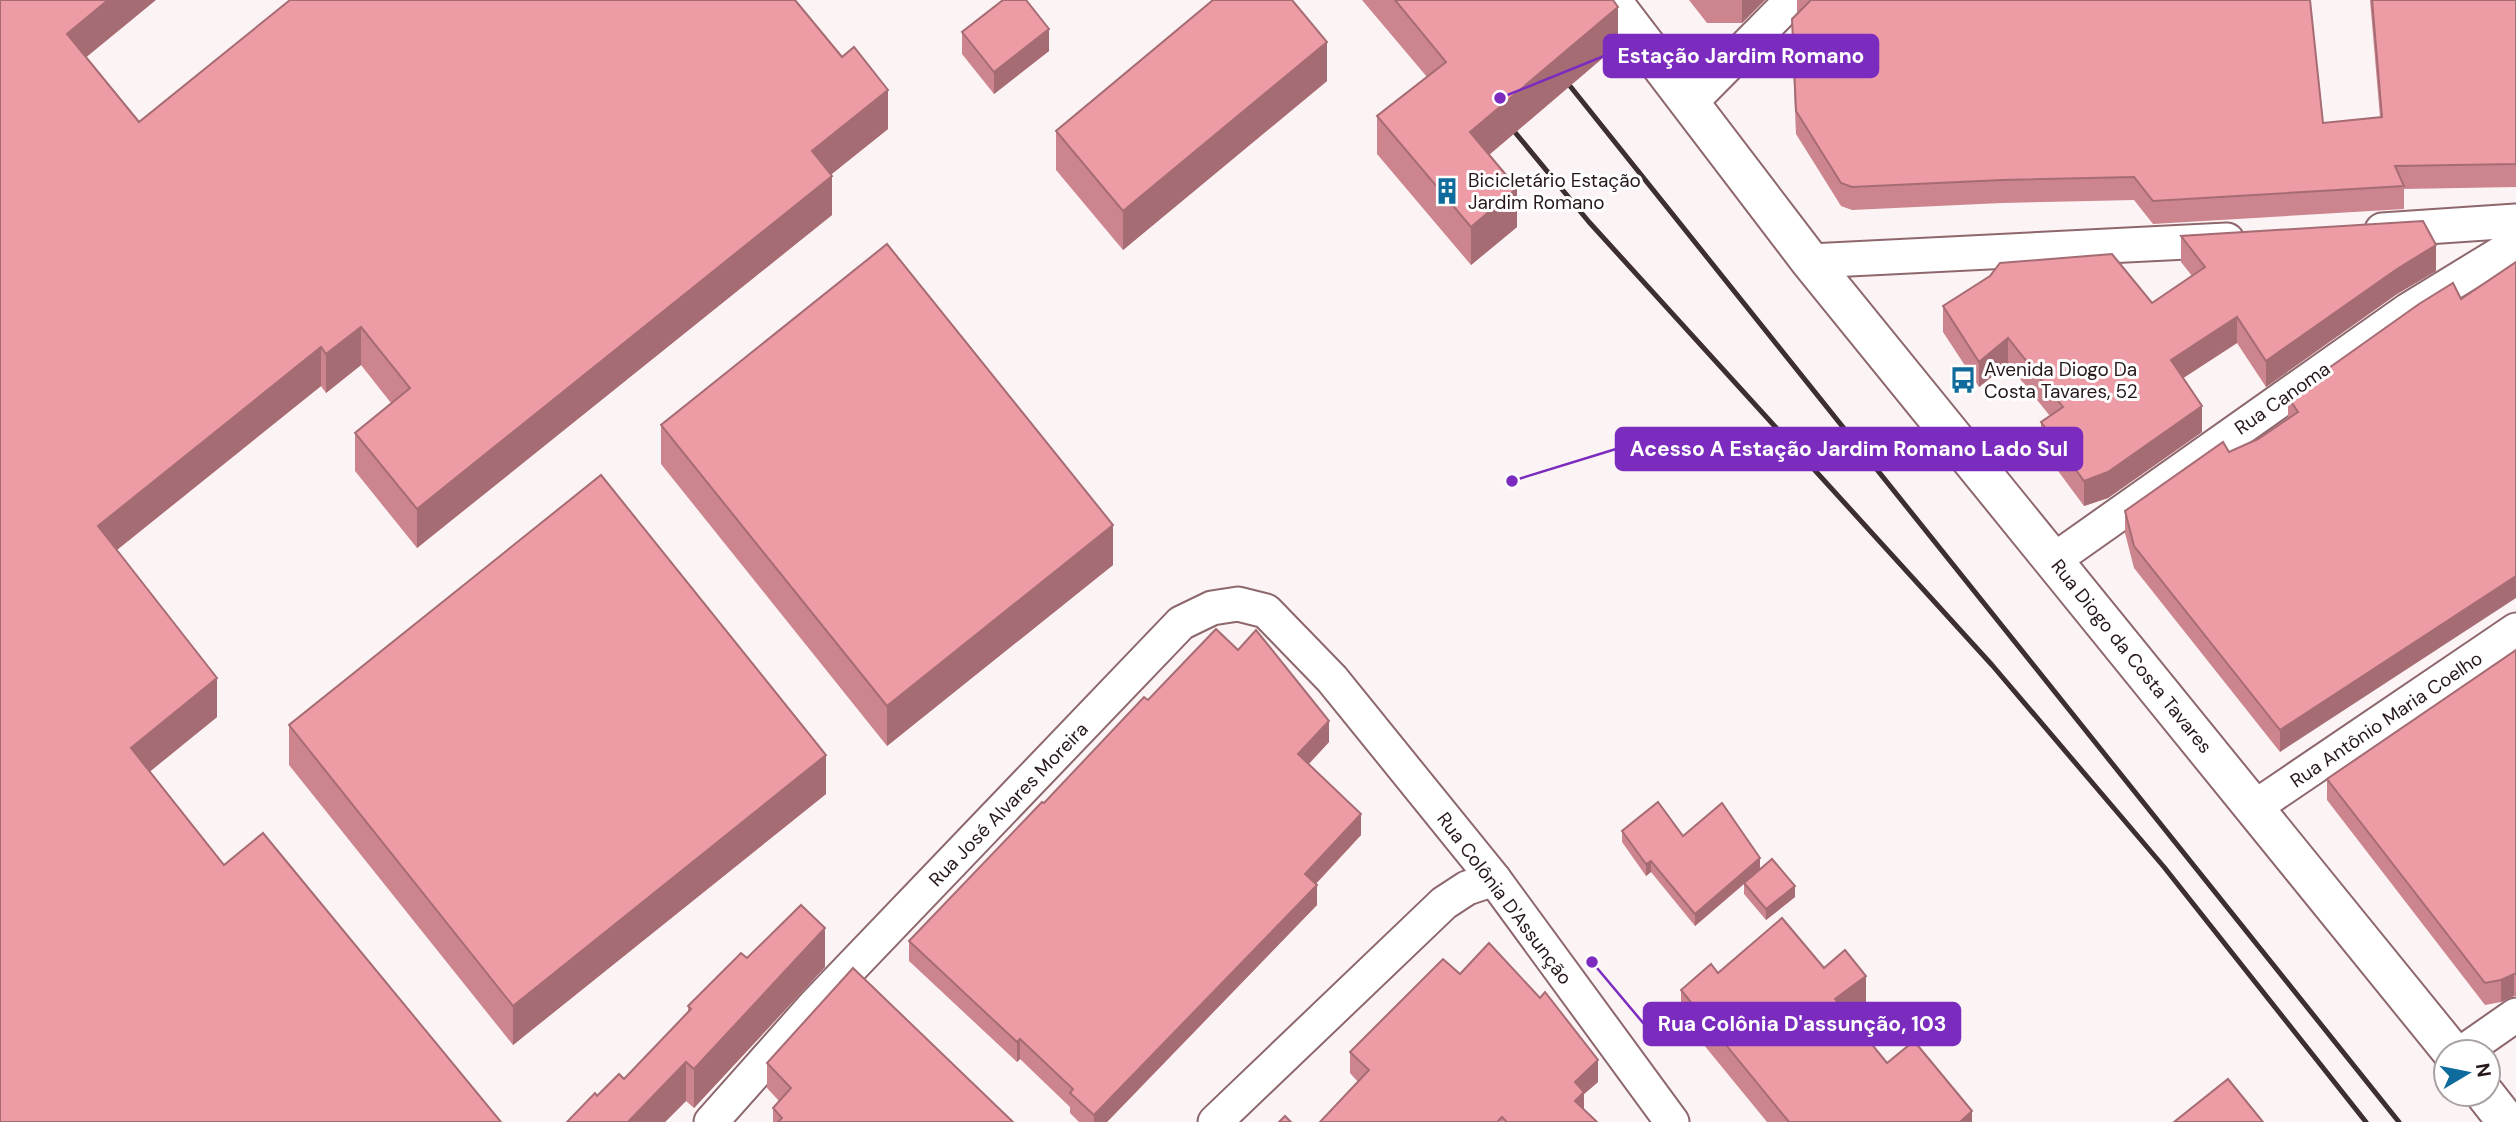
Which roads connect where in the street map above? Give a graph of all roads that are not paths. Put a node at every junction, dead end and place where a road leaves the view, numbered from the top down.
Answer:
1 (1611, 0) edge
2 (1792, 0) edge
3 (1690, 103) junction
4 (2516, 221) edge
5 (2352, 232) edge
6 (2256, 238) edge
7 (2516, 244) edge
8 (1810, 261) junction
9 (2054, 560) junction
10 (2516, 630) edge
11 (1332, 679) joint
12 (2255, 807) junction
13 (1494, 879) junction
14 (2516, 1016) edge
15 (2441, 1038) edge
16 (2484, 1038) edge
17 (2496, 1108) edge
18 (711, 1122) edge
19 (1215, 1122) edge
20 (1672, 1122) edge
21 (2507, 1122) edge

1 - 3 street, Rua Diogo da Costa Tavares
2 - 3 street
3 - 8 street, Rua Diogo da Costa Tavares
4 - 5 street
6 - 8 street
7 - 9 street, Rua Canoma
8 - 9 street, Rua Diogo da Costa Tavares
9 - 12 street, Rua Diogo da Costa Tavares
10 - 12 street, Rua Antônio Maria Coelho
11 - 13 street, Rua Colônia D'Assunção
11 - 18 street, Rua José Alvares Moreira
12 - 15 street, Rua Diogo da Costa Tavares
13 - 19 street
13 - 20 street, Rua Colônia D'Assunção
14 - 16 street
17 - 21 street

